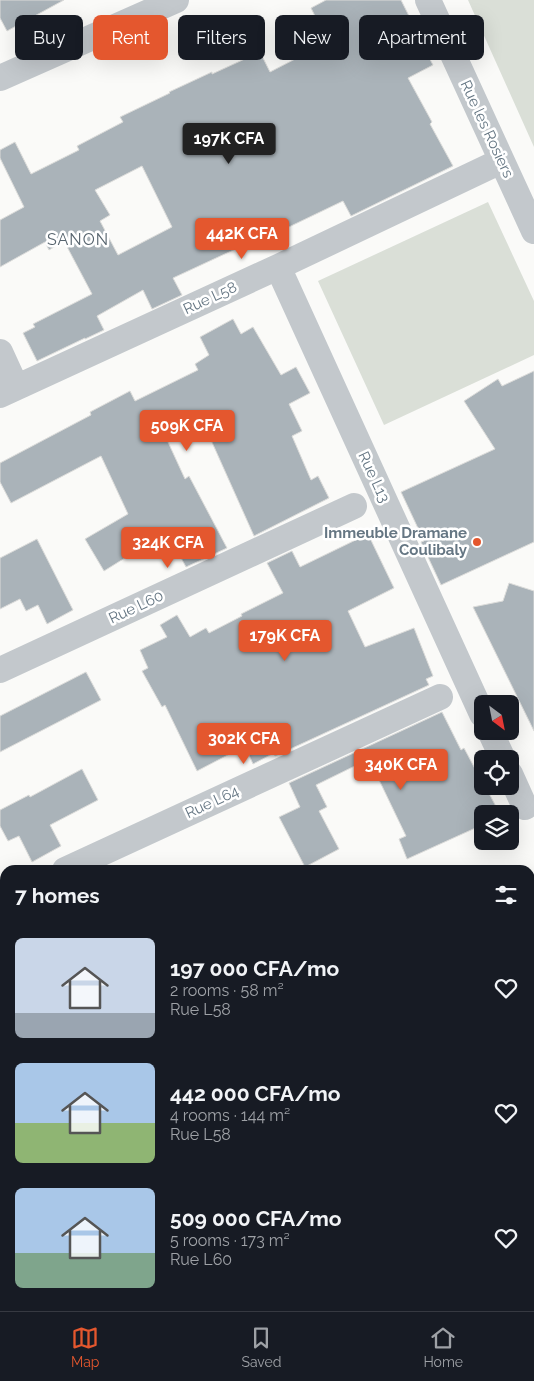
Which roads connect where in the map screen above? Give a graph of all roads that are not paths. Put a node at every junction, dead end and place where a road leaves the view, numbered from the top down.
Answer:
1 (176, 0) edge
2 (428, 0) edge
3 (144, 7) edge
4 (0, 78) edge
5 (501, 161) junction
6 (534, 231) edge
7 (278, 267) junction
8 (0, 352) edge
9 (8, 391) edge
10 (354, 506) dead end
11 (0, 670) edge
12 (440, 696) dead end
13 (474, 696) edge
14 (519, 794) edge
15 (525, 807) dead end
16 (76, 865) edge

1 - 3 street
2 - 5 street, Rue les Rosiers
3 - 4 street
5 - 6 street, Rue les Rosiers
5 - 7 street, Rue L58
7 - 9 street, Rue L58
7 - 13 street, Rue L13
8 - 9 street
10 - 11 street, Rue L60
12 - 16 street, Rue L64
14 - 15 street

